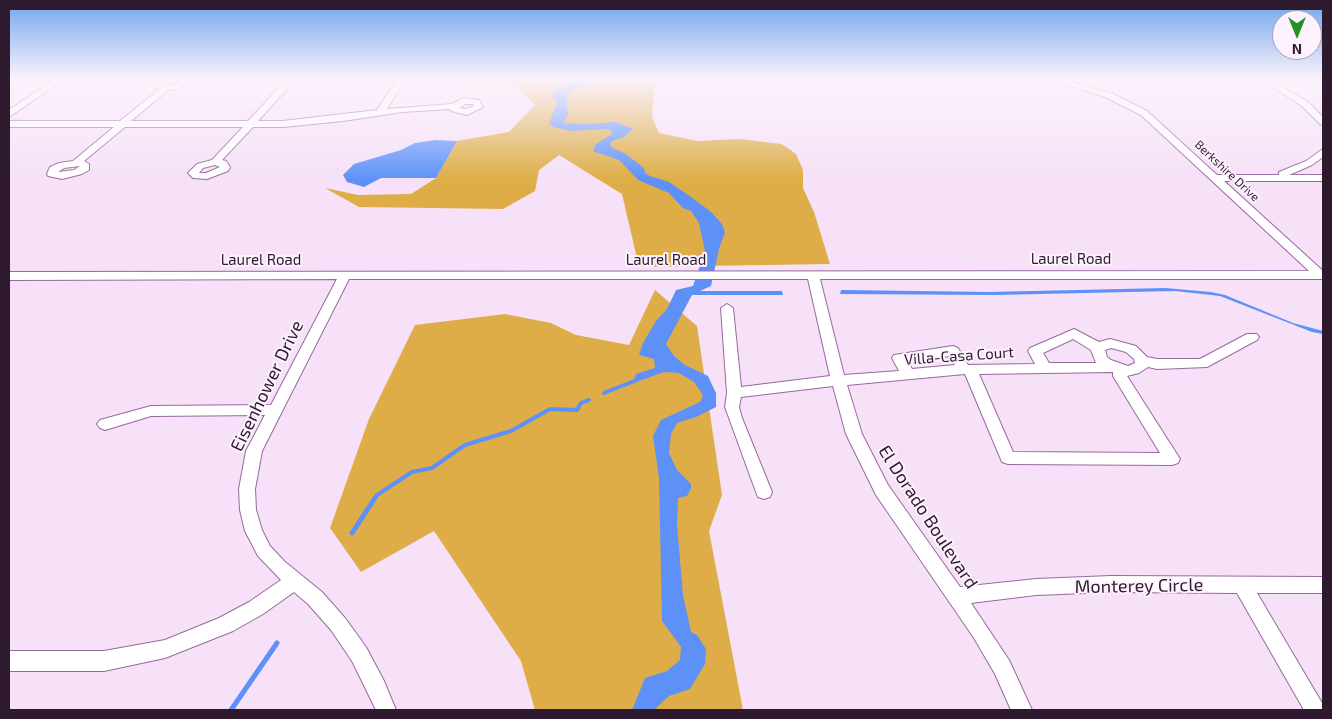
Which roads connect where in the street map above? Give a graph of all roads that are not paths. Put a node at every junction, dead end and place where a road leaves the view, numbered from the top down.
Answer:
1 (136, 113) edge
2 (261, 113) edge
3 (376, 113) edge
4 (1142, 113) edge
5 (9, 124) edge
6 (123, 124) junction
7 (251, 124) junction
8 (1323, 152) edge
9 (77, 162) dead end
10 (215, 162) dead end
11 (1213, 178) junction
12 (1270, 178) junction
13 (1323, 178) edge
14 (1322, 275) edge
15 (9, 276) edge
16 (813, 276) junction
17 (344, 277) junction
18 (727, 308) dead end
19 (1252, 337) dead end
20 (1099, 348) junction
21 (1142, 361) junction
22 (1045, 368) junction
23 (1116, 368) junction
24 (967, 369) junction
25 (908, 376) junction
26 (838, 381) junction
27 (734, 393) junction
28 (275, 410) junction
29 (105, 424) dead end
30 (764, 492) dead end
31 (295, 581) junction
32 (1242, 585) junction
33 (1323, 585) edge
34 (956, 596) junction
35 (9, 661) edge
36 (386, 710) edge
37 (1022, 710) edge
38 (1315, 710) edge

1 - 6 street
2 - 7 street
3 - 7 street
4 - 11 street, Berkshire Drive
5 - 6 street
6 - 7 street
6 - 9 street
7 - 10 street
8 - 12 street
11 - 12 street
11 - 14 street, Berkshire Drive
12 - 13 street
14 - 16 street, Laurel Road
15 - 17 street, Laurel Road
16 - 17 street, Laurel Road
16 - 26 street, El Dorado Boulevard
17 - 28 street, Eisenhower Drive
18 - 27 street
19 - 21 street
20 - 21 street
20 - 22 street
20 - 23 street
21 - 23 street, Villa-Casa Court
22 - 23 street, Villa-Casa Court
22 - 24 street, Villa-Casa Court
23 - 24 street
24 - 25 street, Villa-Casa Court
24 - 25 street
25 - 26 street, Villa-Casa Court
26 - 27 street, Villa-Casa Court
26 - 34 street, El Dorado Boulevard
27 - 30 street
28 - 29 street
28 - 31 street, Eisenhower Drive
31 - 35 street
31 - 36 street, Eisenhower Drive
32 - 33 street, Monterey Circle
32 - 34 street, Monterey Circle
32 - 38 street
34 - 37 street, El Dorado Boulevard

